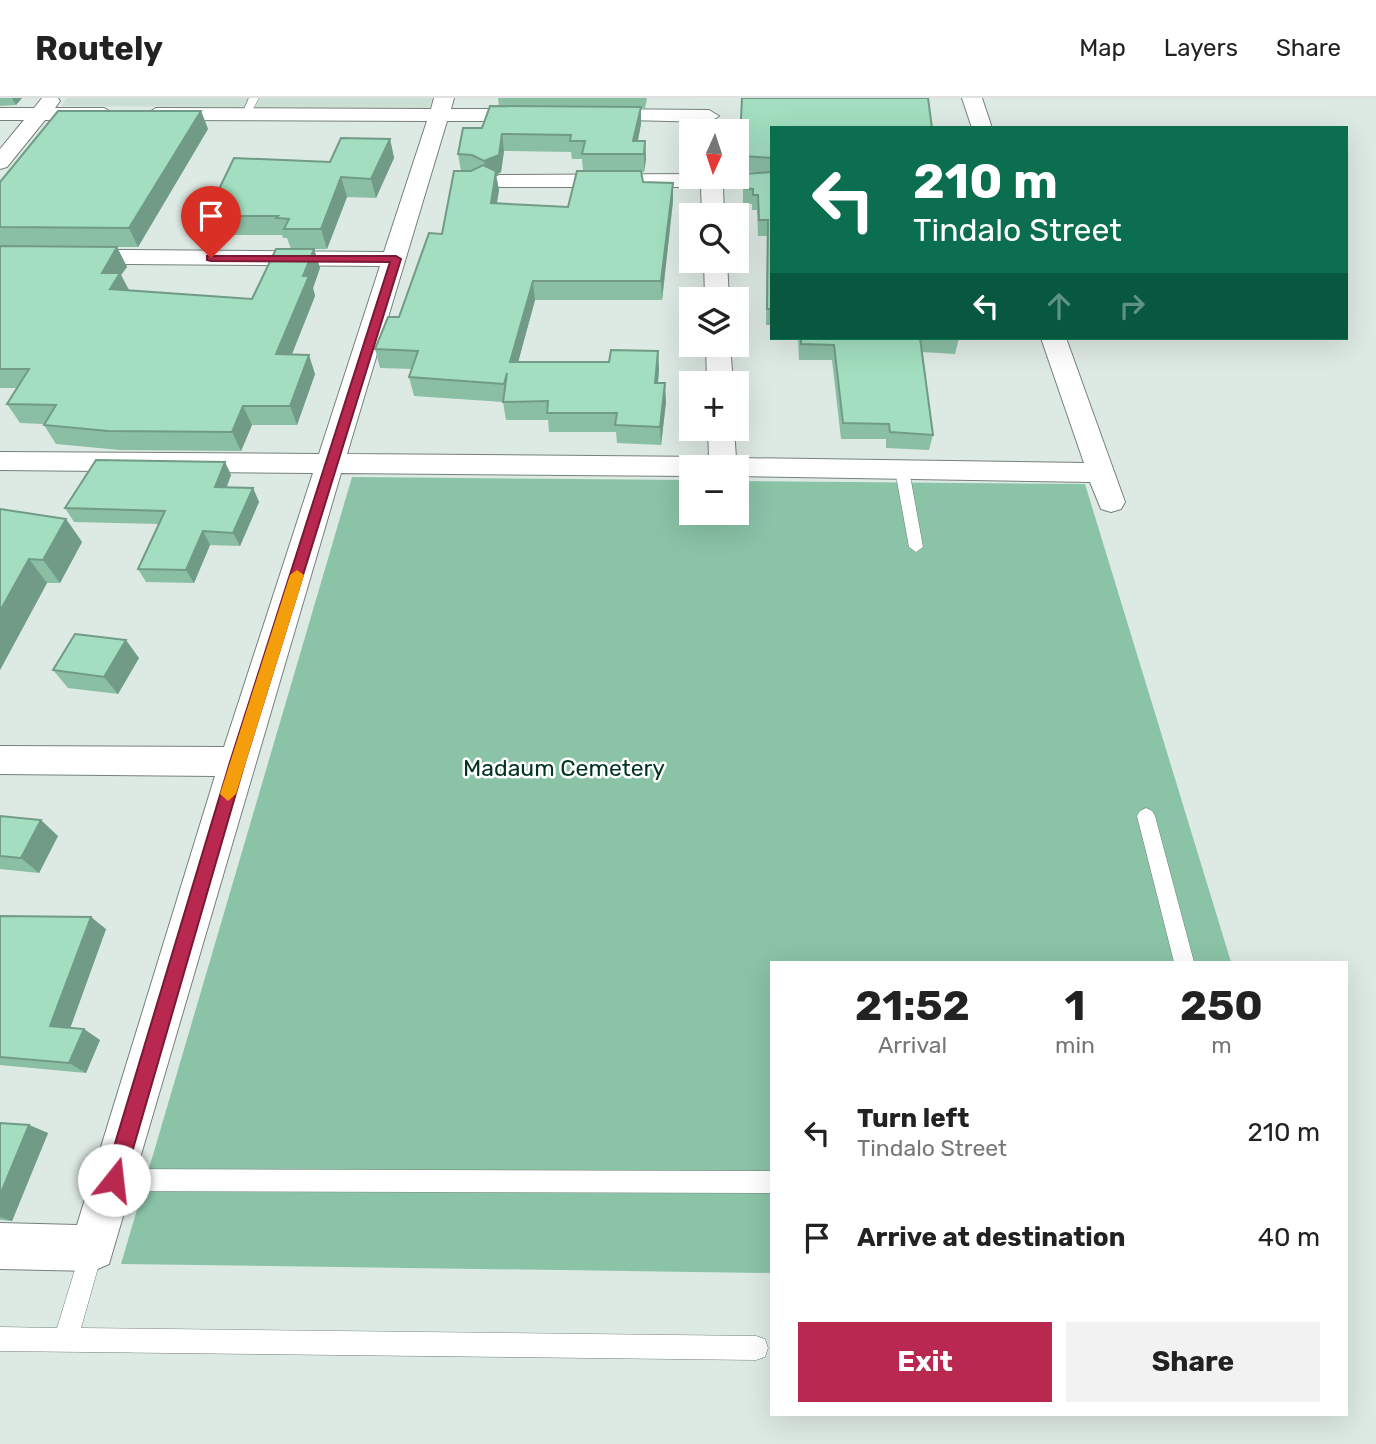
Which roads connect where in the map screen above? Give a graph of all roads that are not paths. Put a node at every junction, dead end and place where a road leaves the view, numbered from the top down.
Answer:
1 (972, 98) edge
2 (46, 106) edge
3 (250, 106) edge
4 (442, 106) edge
5 (0, 114) edge
6 (548, 115) edge
7 (575, 115) edge
8 (709, 115) edge
9 (981, 126) edge
10 (0, 163) edge
11 (679, 178) edge
12 (749, 179) edge
13 (770, 180) edge
14 (499, 181) edge
15 (0, 257) edge
16 (396, 259) junction
17 (1055, 340) edge
18 (0, 461) edge
19 (332, 463) junction
20 (679, 467) edge
21 (749, 467) edge
22 (902, 470) junction
23 (1100, 473) junction
24 (1111, 502) dead end
25 (916, 547) dead end
26 (0, 760) edge
27 (237, 762) junction
28 (1146, 817) dead end
29 (1184, 961) edge
30 (114, 1180) junction
31 (770, 1182) edge
32 (0, 1246) edge
33 (93, 1248) junction
34 (0, 1339) edge
35 (65, 1340) junction
36 (756, 1348) dead end

1 - 9 street
2 - 3 street
2 - 5 street
2 - 10 street
3 - 4 street
4 - 6 street
4 - 16 street
7 - 8 street
11 - 14 street
12 - 13 street
15 - 16 street
16 - 19 street
17 - 23 street
18 - 19 street
19 - 20 street
19 - 27 street
21 - 22 street
22 - 23 street
22 - 25 lane
23 - 24 street
26 - 27 street
27 - 30 street
28 - 29 lane
30 - 31 lane
30 - 33 street
32 - 33 street
33 - 35 lane
34 - 35 lane
35 - 36 lane

